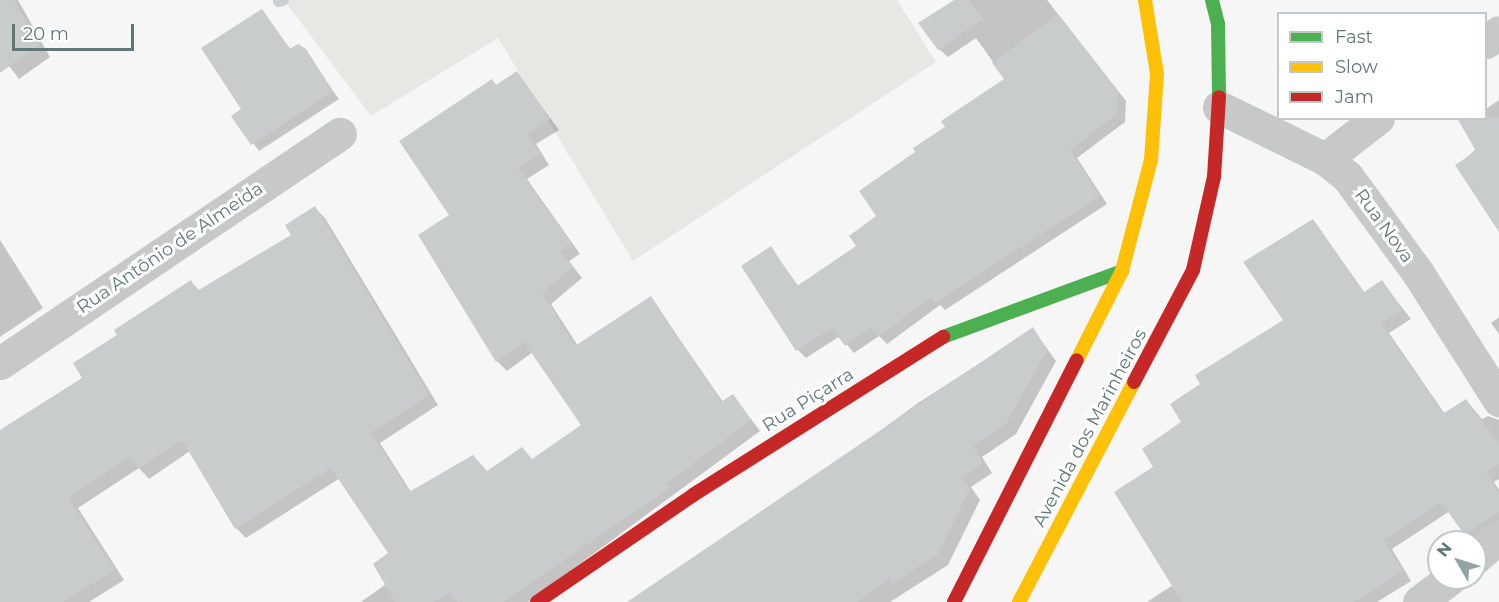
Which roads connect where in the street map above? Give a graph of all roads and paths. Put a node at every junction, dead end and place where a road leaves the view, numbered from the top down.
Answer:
1 (1146, 0) edge
2 (1212, 0) edge
3 (1219, 107) junction
4 (1375, 120) edge
5 (340, 134) dead end
6 (1325, 159) junction
7 (1122, 271) junction
8 (0, 363) edge
9 (1499, 400) edge
10 (1499, 537) edge
11 (1487, 548) edge
12 (1434, 590) edge
13 (537, 602) edge
14 (954, 602) edge
15 (1018, 602) edge
16 (1419, 602) edge

1 - 7 main road
2 - 3 main road, Avenida dos Marinheiros
3 - 6 street, Rua Nova
3 - 15 main road, Avenida dos Marinheiros
4 - 6 street
5 - 8 street, Rua Antônio de Almeida
6 - 9 street, Rua Nova
7 - 13 main road, Rua Piçarra
7 - 14 main road
10 - 11 street
12 - 16 street

